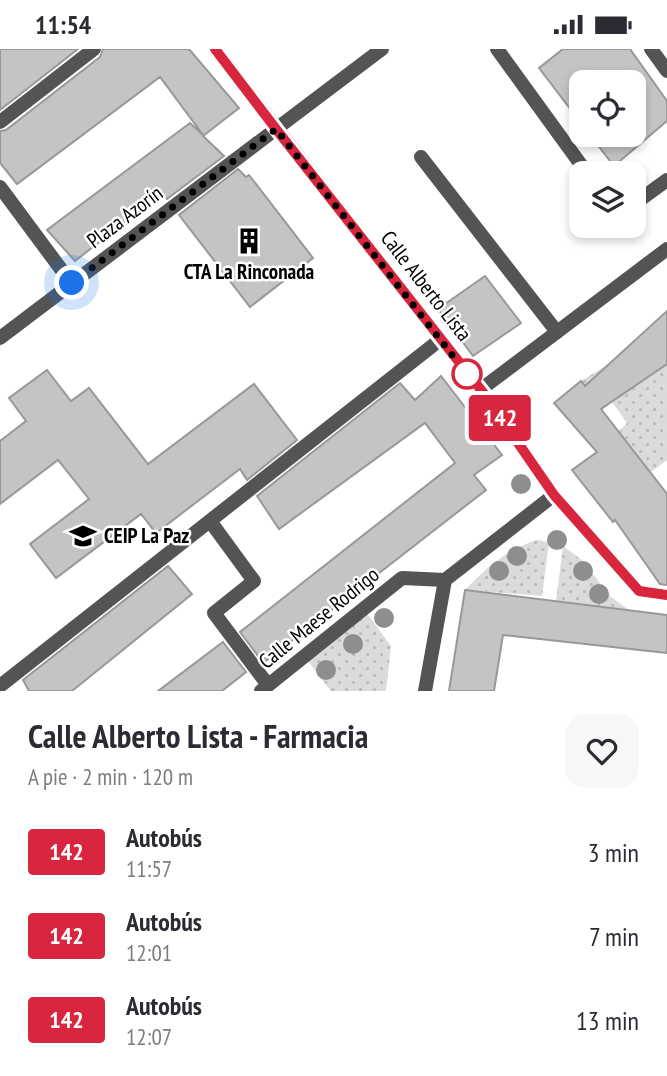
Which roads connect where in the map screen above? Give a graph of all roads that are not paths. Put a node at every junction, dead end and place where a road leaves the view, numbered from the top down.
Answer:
1 (94, 49) edge
2 (215, 49) edge
3 (382, 49) edge
4 (497, 49) edge
5 (651, 49) edge
6 (667, 71) edge
7 (0, 122) edge
8 (276, 129) junction
9 (421, 157) dead end
10 (578, 161) edge
11 (667, 180) edge
12 (0, 187) edge
13 (646, 195) edge
14 (667, 249) edge
15 (72, 283) junction
16 (557, 332) junction
17 (0, 338) edge
18 (441, 339) junction
19 (480, 390) junction
20 (554, 495) junction
21 (210, 521) junction
22 (444, 580) junction
23 (667, 595) edge
24 (0, 686) edge
25 (265, 688) edge
26 (425, 691) edge

1 - 7 street
2 - 8 street, Calle Alberto Lista
3 - 8 street, Plaza Azorín
4 - 10 street
5 - 6 street
8 - 15 street, Plaza Azorín
8 - 18 street, Calle Alberto Lista
9 - 16 street
11 - 13 street
12 - 15 street
14 - 16 street
15 - 17 street, Plaza Azorín
16 - 19 street
18 - 19 street, Calle Alberto Lista
18 - 21 street
19 - 20 street, Calle Alberto Lista
20 - 22 street
20 - 23 street, Calle Alberto Lista
21 - 24 street
21 - 25 street
22 - 25 street, Calle Maese Rodrigo
22 - 26 street

